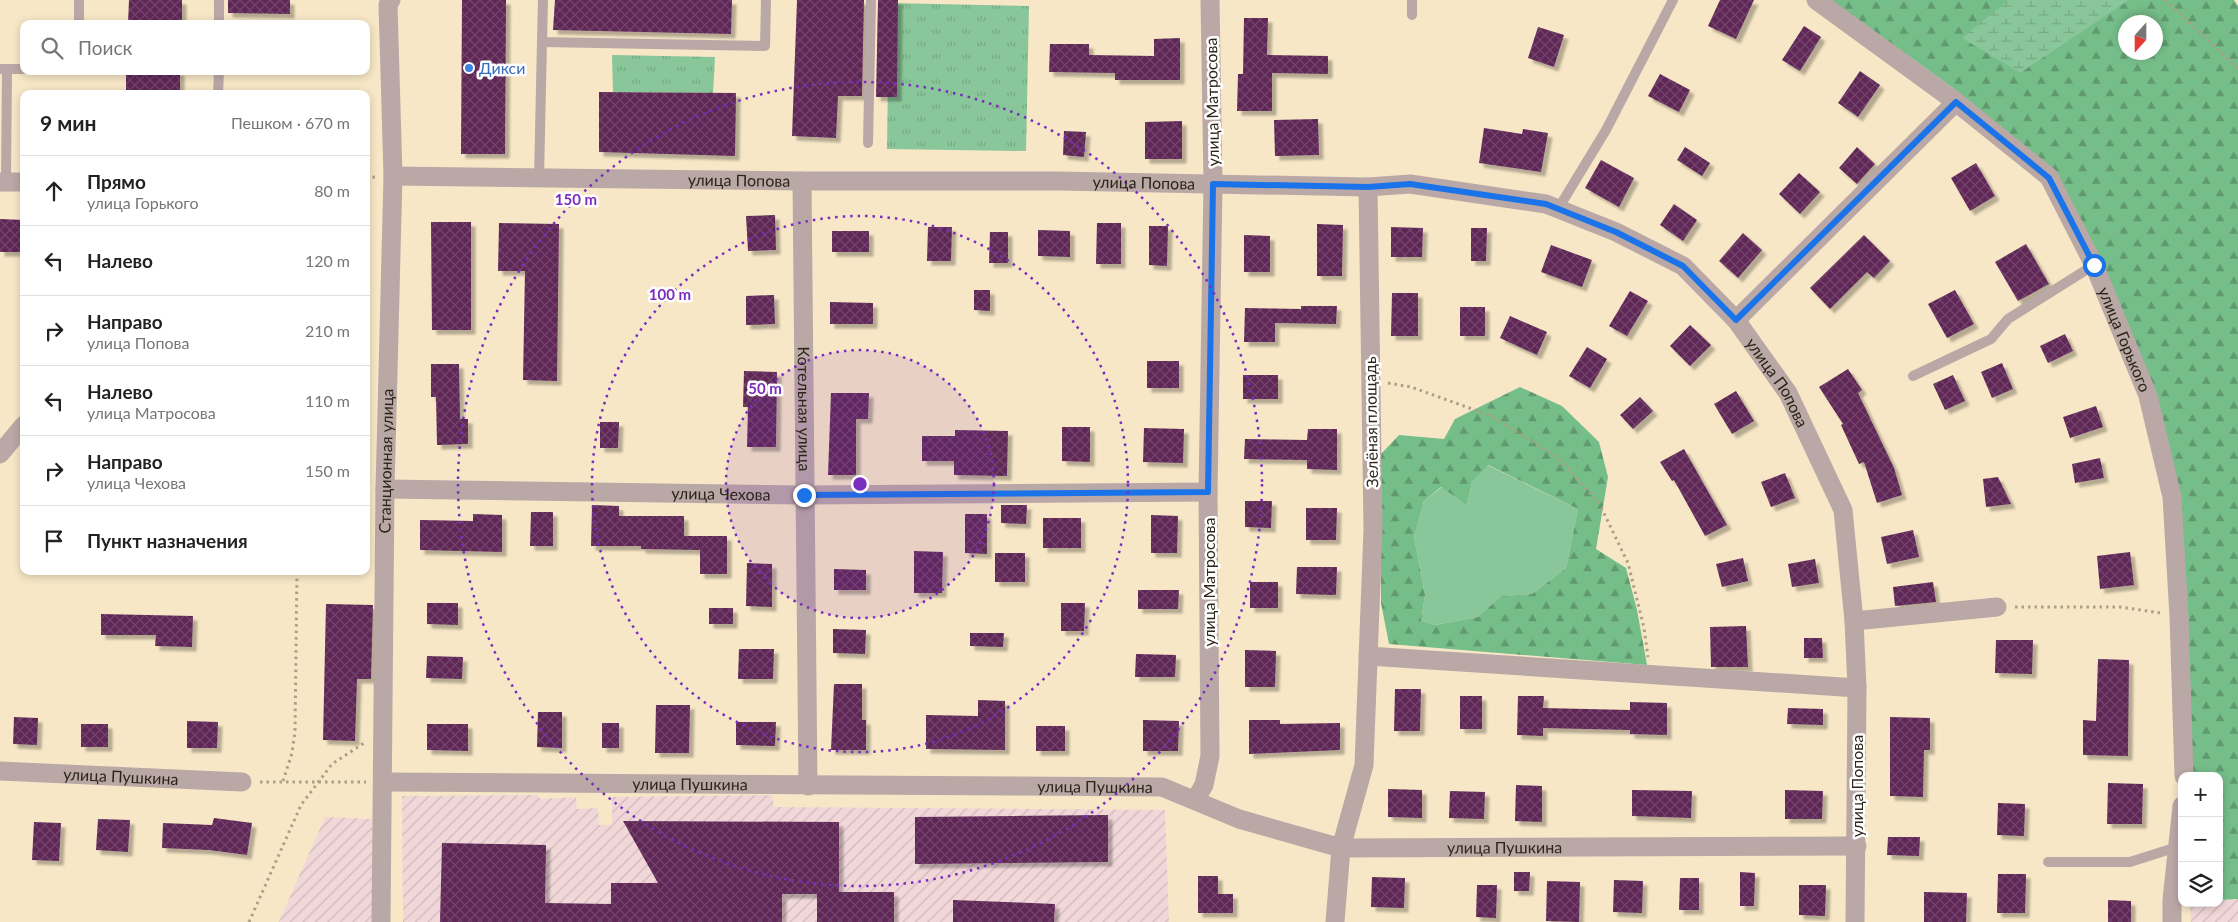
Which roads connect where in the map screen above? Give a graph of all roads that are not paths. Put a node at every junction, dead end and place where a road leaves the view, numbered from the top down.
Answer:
1 (79, 0) edge
2 (220, 0) edge
3 (542, 0) edge
4 (766, 0) edge
5 (872, 0) edge
6 (1210, 0) edge
7 (1412, 0) edge
8 (1673, 0) edge
9 (1816, 0) edge
10 (389, 2) edge
11 (1412, 16) dead end
12 (79, 20) edge
13 (219, 20) edge
14 (542, 42) junction
15 (3, 69) edge
16 (20, 69) edge
17 (219, 75) edge
18 (218, 90) edge
19 (1956, 102) junction
20 (868, 143) dead end
21 (393, 176) junction
22 (539, 178) junction
23 (802, 181) junction
24 (10, 182) edge
25 (1213, 184) junction
26 (1368, 187) junction
27 (1558, 209) junction
28 (2094, 265) junction
29 (1736, 320) junction
30 (1913, 376) dead end
31 (20, 430) edge
32 (0, 454) edge
33 (385, 489) junction
34 (1208, 492) junction
35 (804, 495) junction
36 (1997, 607) road end
37 (1854, 621) junction
38 (1368, 656) junction
39 (1857, 688) junction
40 (0, 771) edge
41 (2184, 772) edge
42 (242, 782) road end
43 (384, 782) junction
44 (808, 786) junction
45 (1195, 800) junction
46 (2181, 817) edge
47 (1857, 846) junction
48 (2177, 846) junction
49 (1340, 848) junction
50 (2048, 862) dead end
51 (382, 922) edge
52 (1335, 922) edge
53 (1855, 922) edge
54 (2172, 922) edge

1 - 12 lane
2 - 13 lane
3 - 14 lane
4 - 14 lane
5 - 20 lane
6 - 25 street, улица Матросова
7 - 11 lane
8 - 27 lane
9 - 19 street, улица Горького
10 - 21 street, Станционная улица
14 - 22 lane
15 - 16 lane
15 - 24 lane
17 - 18 lane
19 - 28 street, улица Горького
19 - 29 street
21 - 22 street, улица Попова
21 - 33 street, Станционная улица
22 - 23 street, улица Попова
23 - 25 street, улица Попова
23 - 35 street, Котельная улица
25 - 26 street, улица Попова
25 - 34 street, улица Матросова
26 - 27 street, улица Попова
26 - 38 street, Зелёная площадь
27 - 29 street, улица Попова
28 - 30 lane
28 - 41 street, улица Горького
29 - 37 street, улица Попова
31 - 32 street
33 - 35 street, улица Чехова
33 - 43 street, Станционная улица
34 - 35 street, улица Чехова
34 - 45 street, улица Матросова
35 - 44 street, Котельная улица
36 - 37 street
37 - 39 street, улица Попова
38 - 39 street
38 - 49 street, Зелёная площадь
39 - 47 street, улица Попова
40 - 42 street, улица Пушкина
43 - 44 street, улица Пушкина
43 - 51 street, Станционная улица
44 - 45 street, улица Пушкина
45 - 49 street, улица Пушкина
46 - 48 street
47 - 49 street, улица Пушкина
47 - 53 street, улица Попова
48 - 50 lane
48 - 54 street
49 - 52 street, Зелёная площадь

